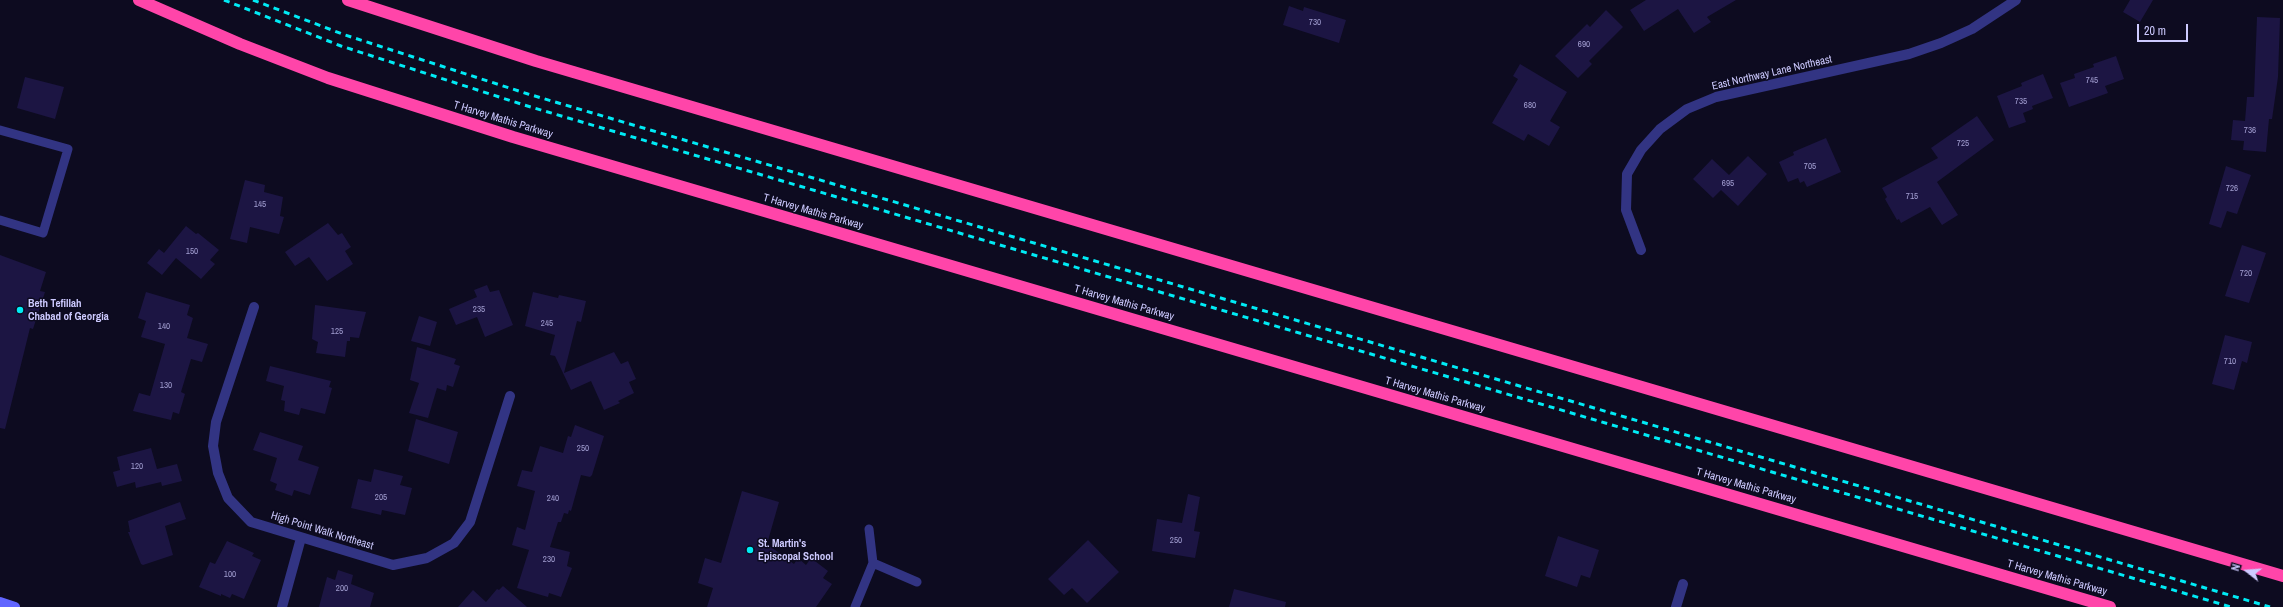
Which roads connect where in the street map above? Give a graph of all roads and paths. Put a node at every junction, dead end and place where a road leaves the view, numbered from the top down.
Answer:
1 (139, 0) edge
2 (348, 0) edge
3 (2016, 0) edge
4 (0, 130) edge
5 (0, 220) edge
6 (1641, 250) dead end
7 (254, 307) dead end
8 (510, 396) dead end
9 (868, 529) dead end
10 (301, 538) junction
11 (873, 563) junction
12 (2283, 576) edge
13 (917, 582) dead end
14 (1683, 584) dead end
15 (0, 602) edge
16 (15, 607) edge
17 (282, 607) edge
18 (855, 607) edge
19 (1676, 607) edge
20 (2110, 607) edge

1 - 20 highway, T Harvey Mathis Parkway
2 - 12 highway
3 - 6 street, East Northway Lane Northeast
4 - 5 lane
7 - 10 street, High Point Walk Northeast
8 - 10 street, High Point Walk Northeast
9 - 11 lane
10 - 17 street
11 - 13 lane
11 - 18 lane
14 - 19 street
15 - 16 street

